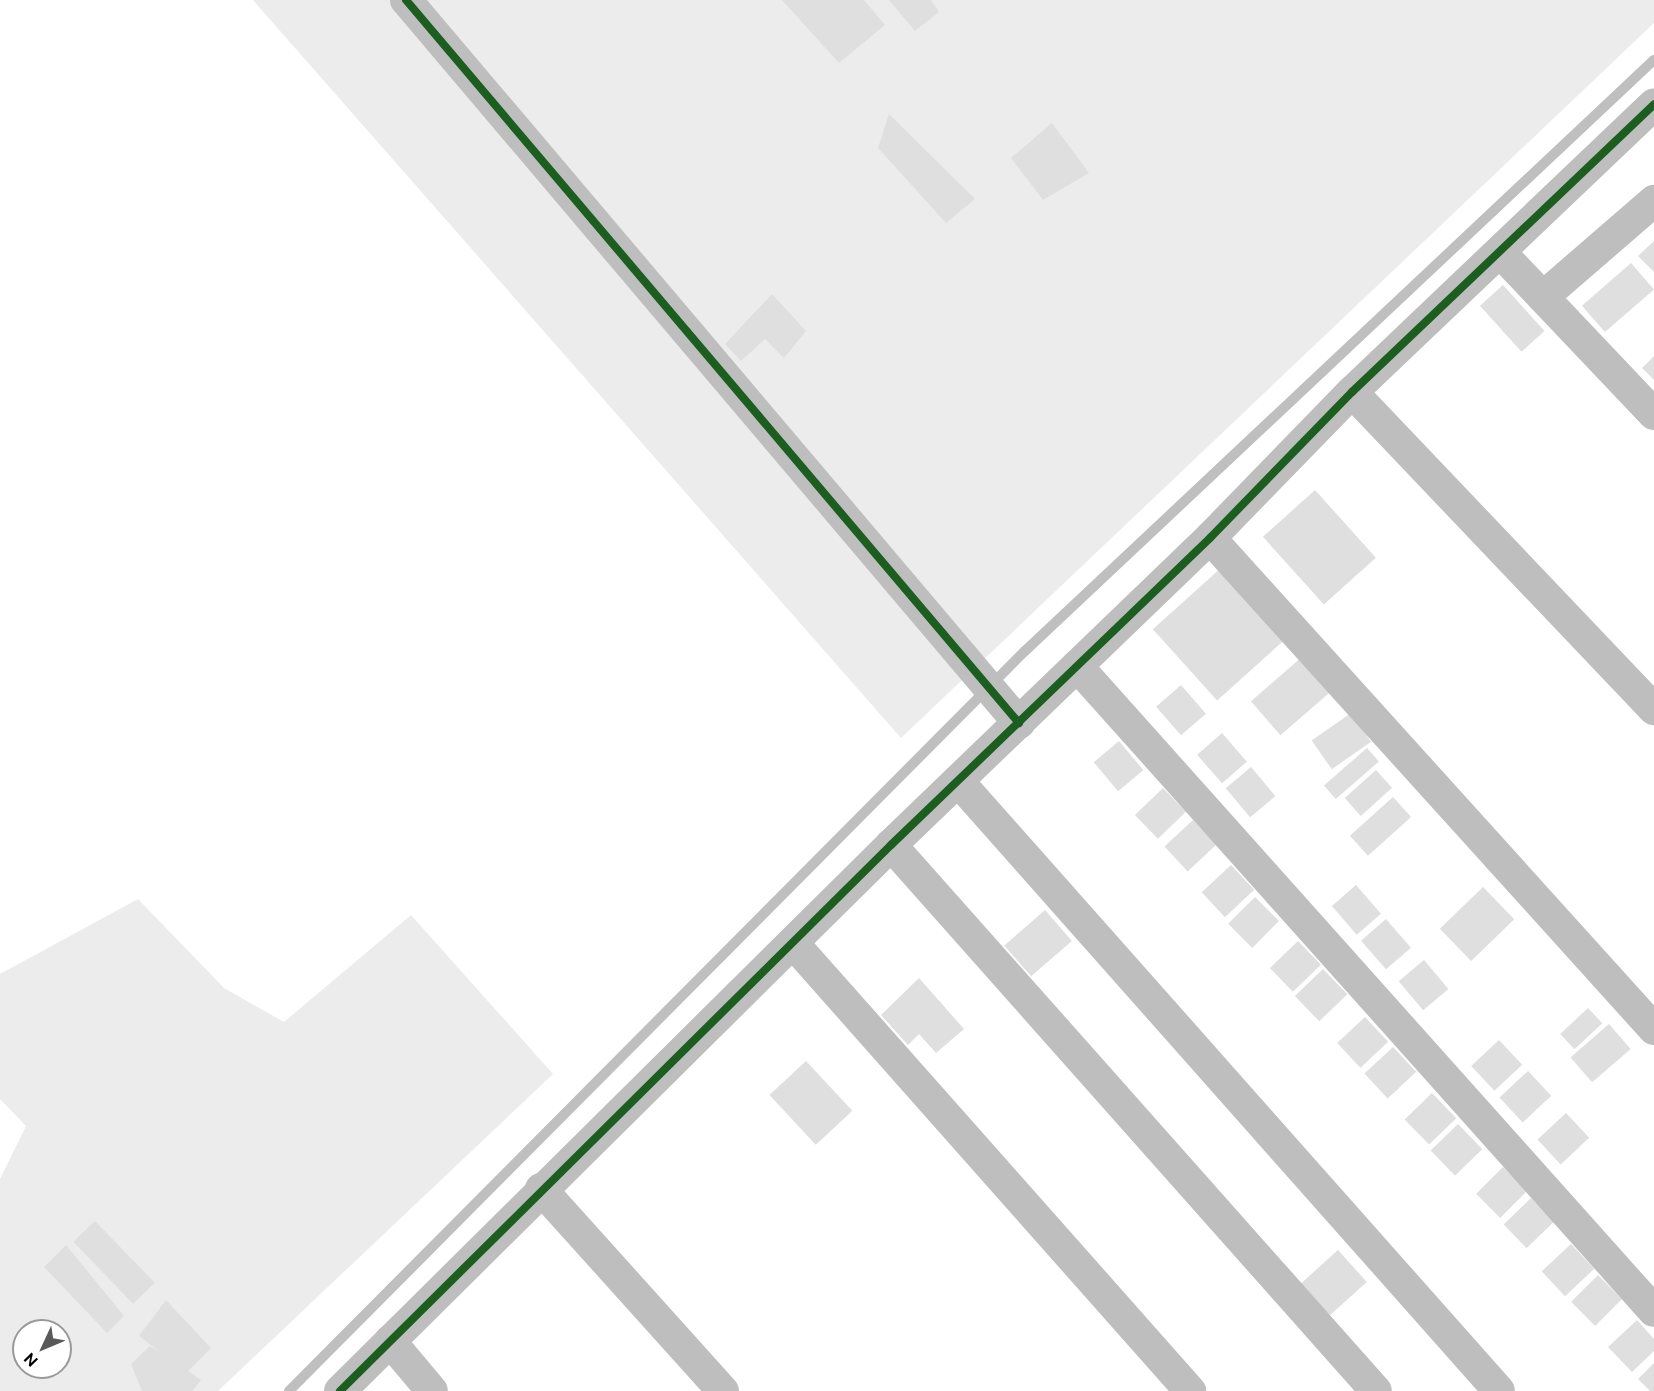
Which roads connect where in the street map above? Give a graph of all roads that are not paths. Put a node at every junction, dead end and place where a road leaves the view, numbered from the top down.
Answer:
1 (406, 0) edge
2 (1654, 104) edge
3 (1654, 201) edge
4 (1501, 253) junction
5 (1543, 297) junction
6 (1352, 392) junction
7 (1654, 414) edge
8 (1210, 538) junction
9 (1077, 666) junction
10 (1654, 709) edge
11 (1011, 714) junction
12 (958, 781) junction
13 (891, 844) junction
14 (793, 943) junction
15 (1654, 1029) edge
16 (541, 1189) junction
17 (1654, 1311) edge
18 (390, 1341) junction
19 (340, 1391) edge
20 (432, 1391) edge
21 (723, 1391) edge
22 (1190, 1391) edge
23 (1376, 1391) edge
24 (1499, 1391) edge

1 - 11 street
2 - 4 street
3 - 5 street
4 - 5 street
4 - 6 street
5 - 7 street
6 - 8 street
6 - 10 street
8 - 9 street
8 - 15 street
9 - 11 street
9 - 17 street
11 - 12 street
12 - 13 street
12 - 24 street
13 - 14 street
13 - 23 street
14 - 16 street
14 - 22 street
16 - 18 street
16 - 21 street
18 - 19 street
18 - 20 street

